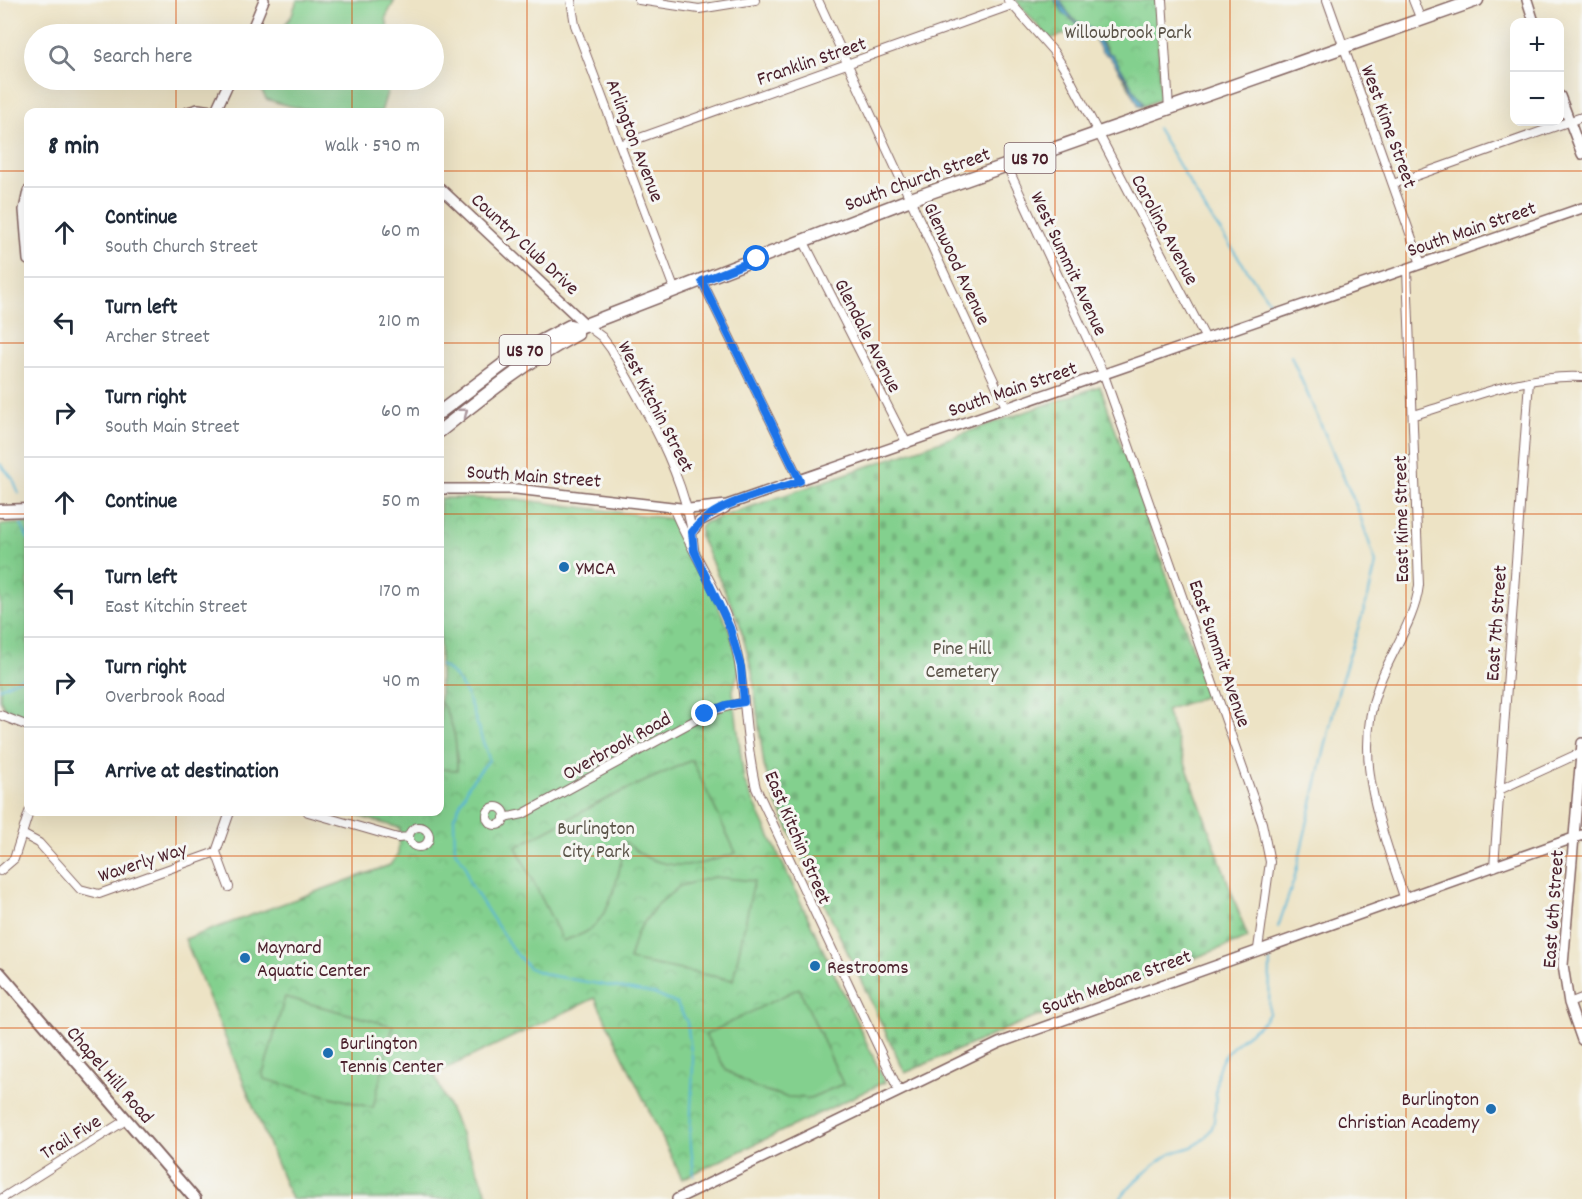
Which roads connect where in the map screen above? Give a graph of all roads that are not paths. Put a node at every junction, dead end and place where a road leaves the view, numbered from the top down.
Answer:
1 (264, 0) edge
2 (571, 0) edge
3 (639, 0) edge
4 (755, 0) edge
5 (818, 0) edge
6 (1162, 0) edge
7 (1328, 0) edge
8 (1413, 0) edge
9 (1477, 0) edge
10 (1527, 0) edge
11 (1010, 2) edge
12 (1533, 18) edge
13 (1420, 20) junction
14 (254, 24) edge
15 (1344, 47) junction
16 (848, 64) junction
17 (226, 90) edge
18 (218, 108) edge
19 (1564, 108) edge
20 (1169, 109) junction
21 (1582, 117) edge
22 (1569, 122) junction
23 (1098, 134) junction
24 (620, 145) junction
25 (1582, 154) edge
26 (1007, 166) junction
27 (1394, 184) junction
28 (444, 192) edge
29 (911, 199) junction
30 (1582, 208) edge
31 (803, 240) junction
32 (1421, 264) junction
33 (1407, 269) junction
34 (702, 281) junction
35 (675, 291) junction
36 (582, 327) junction
37 (1206, 339) junction
38 (1104, 375) junction
39 (1582, 376) edge
40 (1529, 381) junction
41 (444, 409) edge
42 (1007, 409) junction
43 (1414, 415) junction
44 (444, 428) edge
45 (907, 444) junction
46 (800, 481) junction
47 (444, 489) edge
48 (735, 503) junction
49 (673, 507) junction
50 (689, 509) junction
51 (24, 510) edge
52 (0, 511) edge
53 (692, 532) junction
54 (694, 551) junction
55 (744, 702) junction
56 (0, 715) edge
57 (24, 724) edge
58 (1582, 743) edge
59 (1582, 752) edge
60 (1499, 790) junction
61 (28, 816) edge
62 (229, 816) edge
63 (322, 816) edge
64 (504, 818) dead end
65 (22, 834) junction
66 (1579, 836) edge
67 (409, 837) dead end
68 (216, 852) junction
69 (1494, 867) junction
70 (0, 871) edge
71 (229, 887) dead end
72 (1404, 897) junction
73 (1258, 949) junction
74 (0, 973) edge
75 (1582, 998) edge
76 (1569, 1003) junction
77 (1582, 1040) edge
78 (899, 1091) junction
79 (126, 1120) junction
80 (1, 1199) edge
81 (195, 1199) edge
82 (677, 1199) edge

1 - 14 street
2 - 24 street, Arlington Avenue
3 - 4 street
5 - 16 street, Glenwood Avenue
6 - 20 street
7 - 15 street, West Kime Street
8 - 13 street
9 - 13 main road, South Church Street / US 70
10 - 12 street
11 - 16 street, Franklin Street
11 - 23 street, Carolina Avenue
13 - 15 main road, South Church Street / US 70
15 - 20 main road, South Church Street / US 70
15 - 27 street, West Kime Street
16 - 24 street, Franklin Street
16 - 29 street, Glenwood Avenue
17 - 18 street
19 - 22 street
20 - 23 main road, South Church Street / US 70
21 - 22 street
22 - 25 street
22 - 27 street
23 - 26 main road, South Church Street / US 70
23 - 37 street, Carolina Avenue
24 - 35 street, Arlington Avenue
26 - 29 main road, South Church Street / US 70
26 - 38 street, West Summit Avenue
27 - 32 street, West Kime Street
28 - 36 street, Country Club Drive
29 - 31 main road, South Church Street / US 70
29 - 42 street, Glenwood Avenue
30 - 32 street, South Main Street
31 - 34 main road, South Church Street / US 70
31 - 45 street, Glendale Avenue
32 - 33 street, South Main Street
33 - 37 street, South Main Street
33 - 43 street, East Kime Street
34 - 35 main road, South Church Street / US 70
34 - 46 street
35 - 36 main road, South Church Street / US 70
36 - 41 main road, South Church Street / US 70
44 -> 36 main road, South Church Street / US 70
36 - 50 street, West Kitchin Street
37 - 38 street, South Main Street
38 - 42 street, South Main Street
38 - 73 street, East Summit Avenue
39 - 40 street
40 - 43 street
40 - 60 street, East 7th Street
42 - 45 street, South Main Street
43 - 72 street, East Kime Street
45 - 46 street, South Main Street
46 - 48 street, South Main Street
47 - 49 street, South Main Street
48 - 50 street, South Main Street
48 - 53 street
49 - 50 street, South Main Street
49 - 54 street, East Kitchin Street
50 - 53 street, East Kitchin Street
51 - 52 main road
53 - 54 street, East Kitchin Street
54 - 55 street, East Kitchin Street
55 - 64 street, Overbrook Road
55 - 78 street, East Kitchin Street
56 - 57 street
58 - 59 street, East 6th Street
59 - 60 street
59 - 66 street, East 6th Street
60 - 69 street, East 7th Street
61 - 65 street
62 - 68 street, Waverly Way
63 - 67 street
65 - 68 street, Waverly Way
65 - 70 street
66 - 69 street, South Mebane Street
66 - 76 street, East 6th Street
68 - 71 street
69 - 72 street, South Mebane Street
72 - 73 street, South Mebane Street
73 - 78 street, South Mebane Street
74 - 79 main road, Chapel Hill Road
75 - 76 street
76 - 77 street, East 6th Street
78 - 82 street, South Mebane Street
79 - 80 street, Trail Five
79 - 81 main road, Chapel Hill Road

